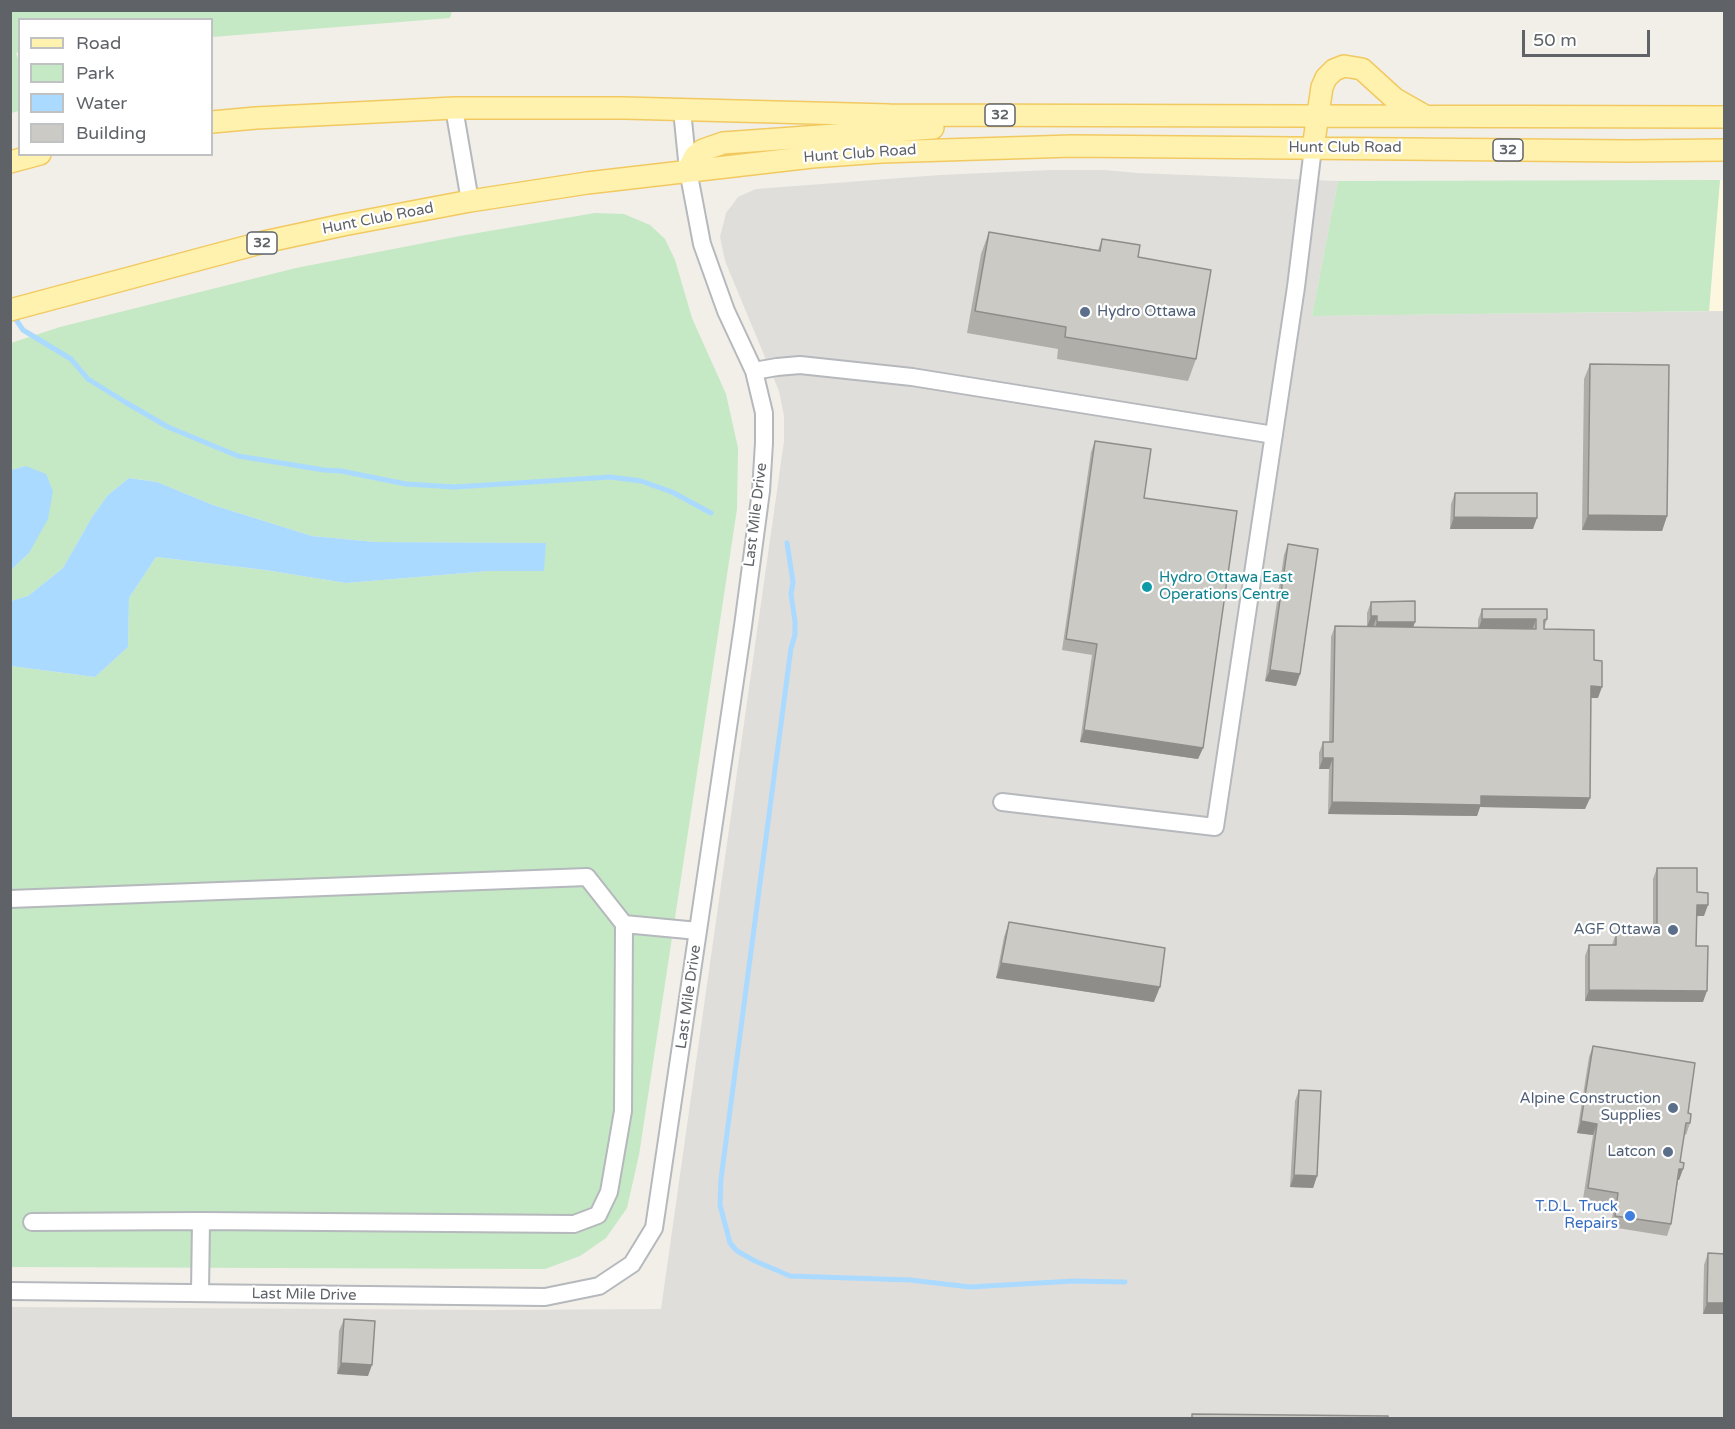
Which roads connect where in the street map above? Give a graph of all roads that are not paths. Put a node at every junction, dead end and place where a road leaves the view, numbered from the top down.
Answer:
1 (454, 108) junction
2 (682, 110) junction
3 (1084, 116) junction
4 (1318, 117) junction
5 (1428, 117) junction
6 (1725, 117) edge
7 (213, 122) edge
8 (1313, 148) junction
9 (1725, 150) edge
10 (32, 156) edge
11 (10, 162) edge
12 (688, 170) junction
13 (470, 201) junction
14 (10, 310) edge
15 (754, 371) junction
16 (1274, 435) junction
17 (1002, 802) dead end
18 (10, 899) edge
19 (624, 924) junction
20 (698, 931) junction
21 (201, 1221) junction
22 (32, 1222) dead end
23 (10, 1291) edge
24 (200, 1293) junction

1 - 2 main road, Hunt Club Road / 32
1 - 7 main road, Hunt Club Road / 32
1 - 13 street
2 - 3 main road, Hunt Club Road / 32
2 - 12 street, Last Mile Drive
3 - 4 main road, Hunt Club Road / 32
3 - 12 main road
4 - 5 main road, Hunt Club Road / 32
4 - 5 main road
4 - 8 main road
5 - 6 main road, Hunt Club Road / 32
8 - 9 main road, Hunt Club Road / 32
8 - 12 main road, Hunt Club Road / 32
8 - 16 street
10 - 11 main road
12 - 13 main road, Hunt Club Road / 32
12 - 15 street, Last Mile Drive
13 - 14 main road, Hunt Club Road / 32
15 - 16 street
15 - 20 street, Last Mile Drive
16 - 17 street
18 - 19 street
19 - 20 street
19 - 21 street
20 - 24 street, Last Mile Drive
21 - 22 street
21 - 24 street
23 - 24 street, Last Mile Drive

